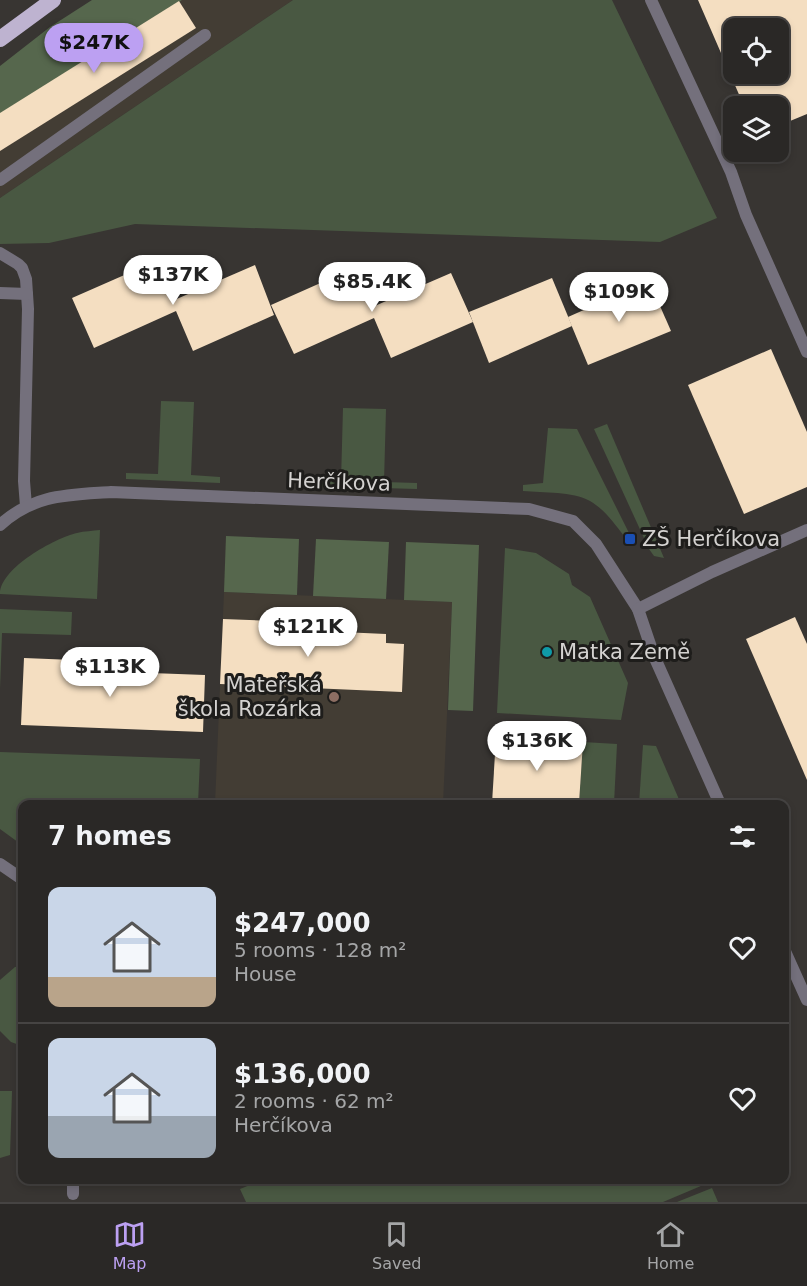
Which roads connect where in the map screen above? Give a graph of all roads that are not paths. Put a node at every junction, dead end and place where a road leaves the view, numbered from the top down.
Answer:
1 (53, 0) edge
2 (651, 0) edge
3 (205, 35) dead end
4 (0, 39) edge
5 (0, 180) edge
6 (0, 254) edge
7 (0, 293) edge
8 (27, 294) junction
9 (807, 352) edge
10 (26, 506) junction
11 (0, 525) edge
12 (807, 530) edge
13 (638, 609) junction
14 (718, 800) edge
15 (0, 864) edge
16 (18, 876) edge
17 (789, 960) edge
18 (807, 1000) edge
19 (73, 1184) edge
20 (73, 1194) dead end

1 - 4 highway
2 - 9 street
3 - 5 street
6 - 8 street
7 - 8 street
8 - 10 street
10 - 11 street, Herčíkova
10 - 13 street, Herčíkova
12 - 13 street
13 - 14 street, Herčíkova
15 - 16 street
17 - 18 street
19 - 20 street

